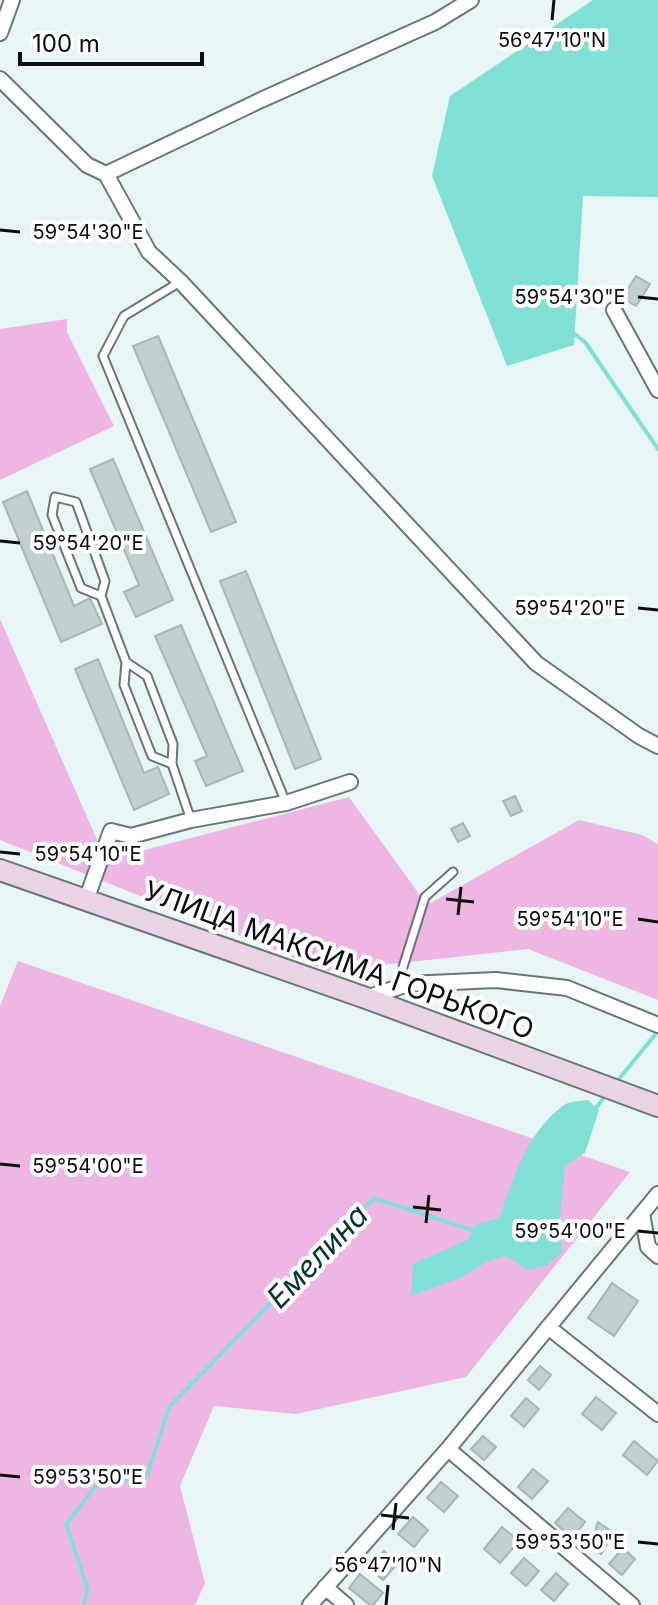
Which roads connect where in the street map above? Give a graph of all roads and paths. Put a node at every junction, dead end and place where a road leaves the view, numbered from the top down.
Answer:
1 (12, 0) edge
2 (471, 0) edge
3 (0, 33) edge
4 (0, 79) edge
5 (106, 174) junction
6 (181, 282) junction
7 (614, 310) dead end
8 (658, 390) edge
9 (101, 596) junction
10 (126, 662) junction
11 (658, 746) edge
12 (172, 764) junction
13 (350, 782) dead end
14 (286, 803) junction
15 (191, 820) junction
16 (0, 870) edge
17 (453, 872) dead end
18 (86, 900) junction
19 (396, 988) junction
20 (366, 998) junction
21 (658, 1025) edge
22 (658, 1106) edge
23 (658, 1194) edge
24 (642, 1213) junction
25 (658, 1256) edge
26 (548, 1327) junction
27 (658, 1414) edge
28 (448, 1449) junction
29 (325, 1587) junction
30 (310, 1605) edge
31 (346, 1605) edge
32 (632, 1605) edge

1 - 3 street
2 - 5 street
4 - 5 street
5 - 6 street
6 - 11 street
6 - 14 lane
7 - 8 street
9 - 9 lane
9 - 10 lane
10 - 12 lane
10 - 12 lane
12 - 15 lane
13 - 14 street
14 - 15 street
15 - 18 street
16 - 18 main road, УЛИЦА МАКСИМА ГОРЬКОГО
17 - 19 lane
18 - 20 main road, УЛИЦА МАКСИМА ГОРЬКОГО
19 - 20 street
19 - 21 street
20 - 22 main road, УЛИЦА МАКСИМА ГОРЬКОГО
23 - 24 street
24 - 25 street
24 - 26 street
26 - 27 street
26 - 28 street
28 - 29 street
28 - 32 street
29 - 30 street
29 - 31 street

